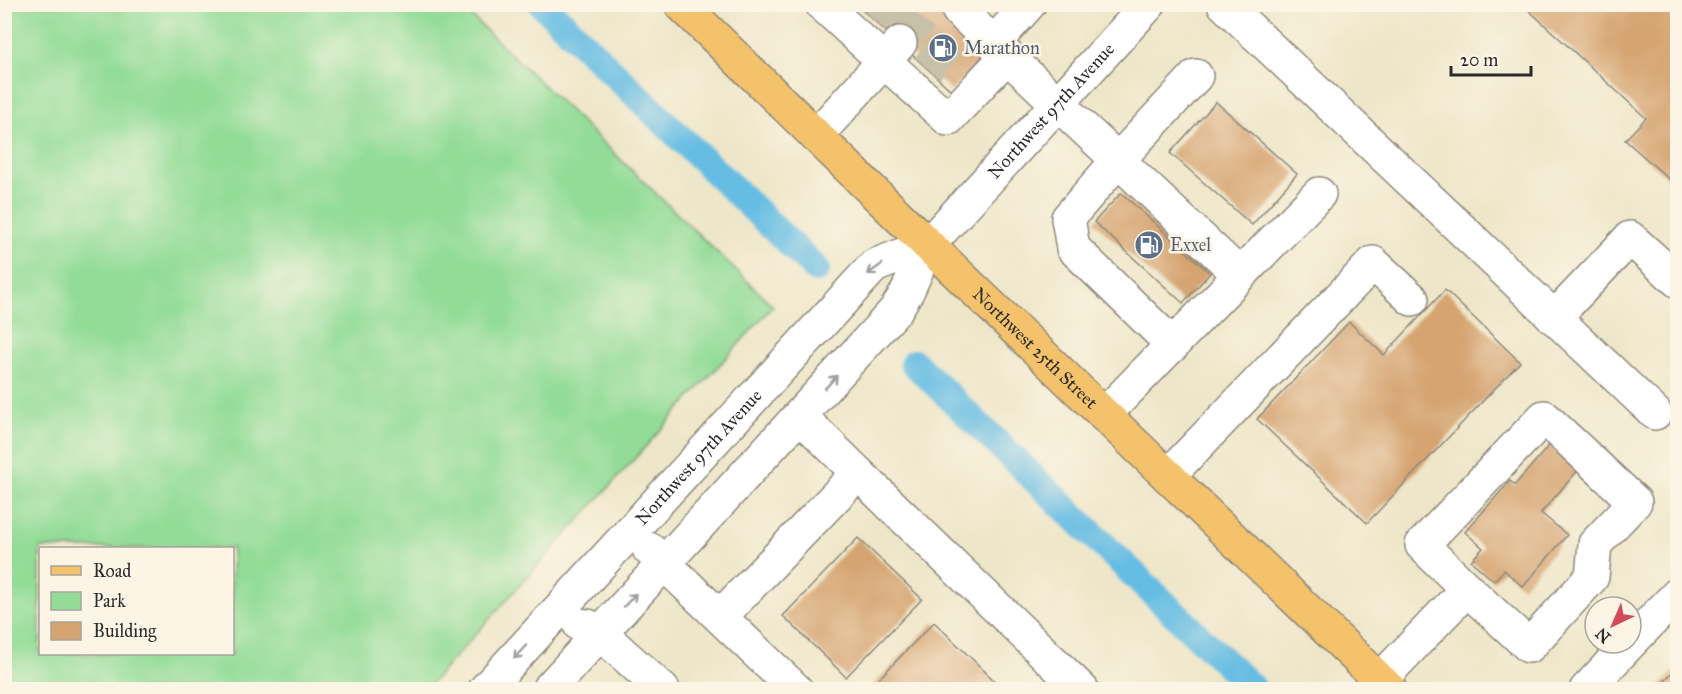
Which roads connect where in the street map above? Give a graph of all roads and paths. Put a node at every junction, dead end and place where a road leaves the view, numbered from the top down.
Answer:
1 (681, 4) edge
2 (1029, 4) edge
3 (1149, 4) edge
4 (1224, 4) edge
5 (832, 8) edge
6 (963, 20) dead end
7 (881, 42) junction
8 (1000, 49) junction
9 (1196, 76) dead end
10 (1058, 104) junction
11 (816, 136) junction
12 (1118, 160) junction
13 (1319, 194) dead end
14 (928, 245) junction
15 (1240, 275) junction
16 (1677, 281) edge
17 (1412, 299) dead end
18 (1554, 318) junction
19 (1173, 345) junction
20 (1655, 413) dead end
21 (1104, 415) junction
22 (800, 416) junction
23 (858, 473) junction
24 (1168, 476) junction
25 (630, 532) junction
26 (664, 564) junction
27 (1467, 589) junction
28 (1677, 594) edge
29 (720, 617) junction
30 (544, 626) junction
31 (1643, 630) edge
32 (600, 633) junction
33 (1620, 655) edge
34 (1385, 685) edge
35 (485, 690) edge
36 (548, 690) edge
37 (663, 690) edge
38 (796, 690) edge
39 (1082, 690) edge
40 (1586, 690) edge

1 - 11 main road, Northwest 25th Street
2 - 8 street
3 - 10 street, Northwest 97th Avenue
4 - 18 street
5 - 7 street
6 - 8 street
7 - 8 street
7 - 11 street
8 - 10 street
9 - 12 street
10 - 12 street
10 - 14 street, Northwest 97th Avenue
11 - 14 main road, Northwest 25th Street
12 - 15 street
12 - 19 street
13 - 15 street
14 - 21 main road, Northwest 25th Street
22 -> 14 street, Northwest 97th Avenue
14 -> 25 street, Northwest 97th Avenue
15 - 19 street
16 - 18 street
17 - 24 street
18 - 20 street
19 - 21 street
21 - 24 main road, Northwest 25th Street
22 - 23 street
22 - 26 street, Northwest 97th Avenue
23 - 29 street
23 - 39 street
24 - 34 main road, Northwest 25th Street
25 - 26 street
25 - 30 street, Northwest 97th Avenue
26 - 29 street
32 -> 26 street, Northwest 97th Avenue
27 - 27 street
27 - 34 street
28 - 31 street
29 - 38 street
30 - 32 street
30 -> 35 street, Northwest 97th Avenue
32 - 36 street, Northwest 97th Avenue
32 - 37 street
33 - 40 street

